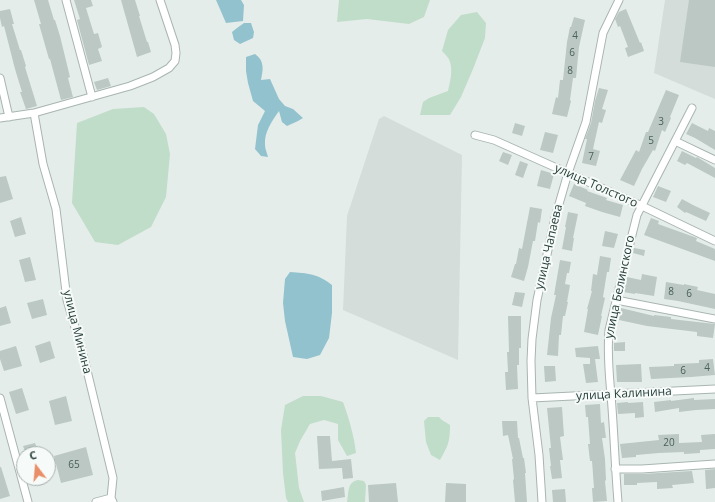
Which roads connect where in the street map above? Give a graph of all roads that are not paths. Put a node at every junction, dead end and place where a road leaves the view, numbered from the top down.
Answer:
1 (66, 0) edge
2 (160, 0) edge
3 (619, 0) edge
4 (0, 78) edge
5 (92, 97) junction
6 (692, 108) dead end
7 (34, 113) junction
8 (9, 117) junction
9 (0, 118) edge
10 (475, 135) dead end
11 (675, 141) junction
12 (715, 160) edge
13 (568, 173) junction
14 (642, 206) junction
15 (715, 241) edge
16 (616, 300) junction
17 (715, 319) edge
18 (715, 389) edge
19 (611, 394) junction
20 (0, 398) edge
21 (532, 398) junction
22 (715, 464) edge
23 (615, 469) junction
24 (112, 500) edge
25 (28, 502) edge
26 (96, 502) edge
27 (542, 502) edge
28 (618, 502) edge

1 - 5 street
2 - 5 street
3 - 13 street, улица Чапаева
4 - 8 street
5 - 7 street
6 - 11 street, улица Белинского
7 - 8 street
7 - 24 street, улица Минина
8 - 9 street
10 - 13 street, улица Толстого
11 - 12 street
11 - 14 street, улица Белинского
13 - 14 street, улица Толстого
13 - 21 street, улица Чапаева
14 - 15 street, улица Толстого
14 - 16 street, улица Белинского
16 - 17 street
16 - 19 street, улица Белинского
18 - 19 street, улица Калинина
19 - 21 street, улица Калинина
19 - 23 street, улица Белинского
20 - 25 street
21 - 27 street, улица Чапаева
22 - 23 street
23 - 28 street, улица Белинского
24 - 26 street

